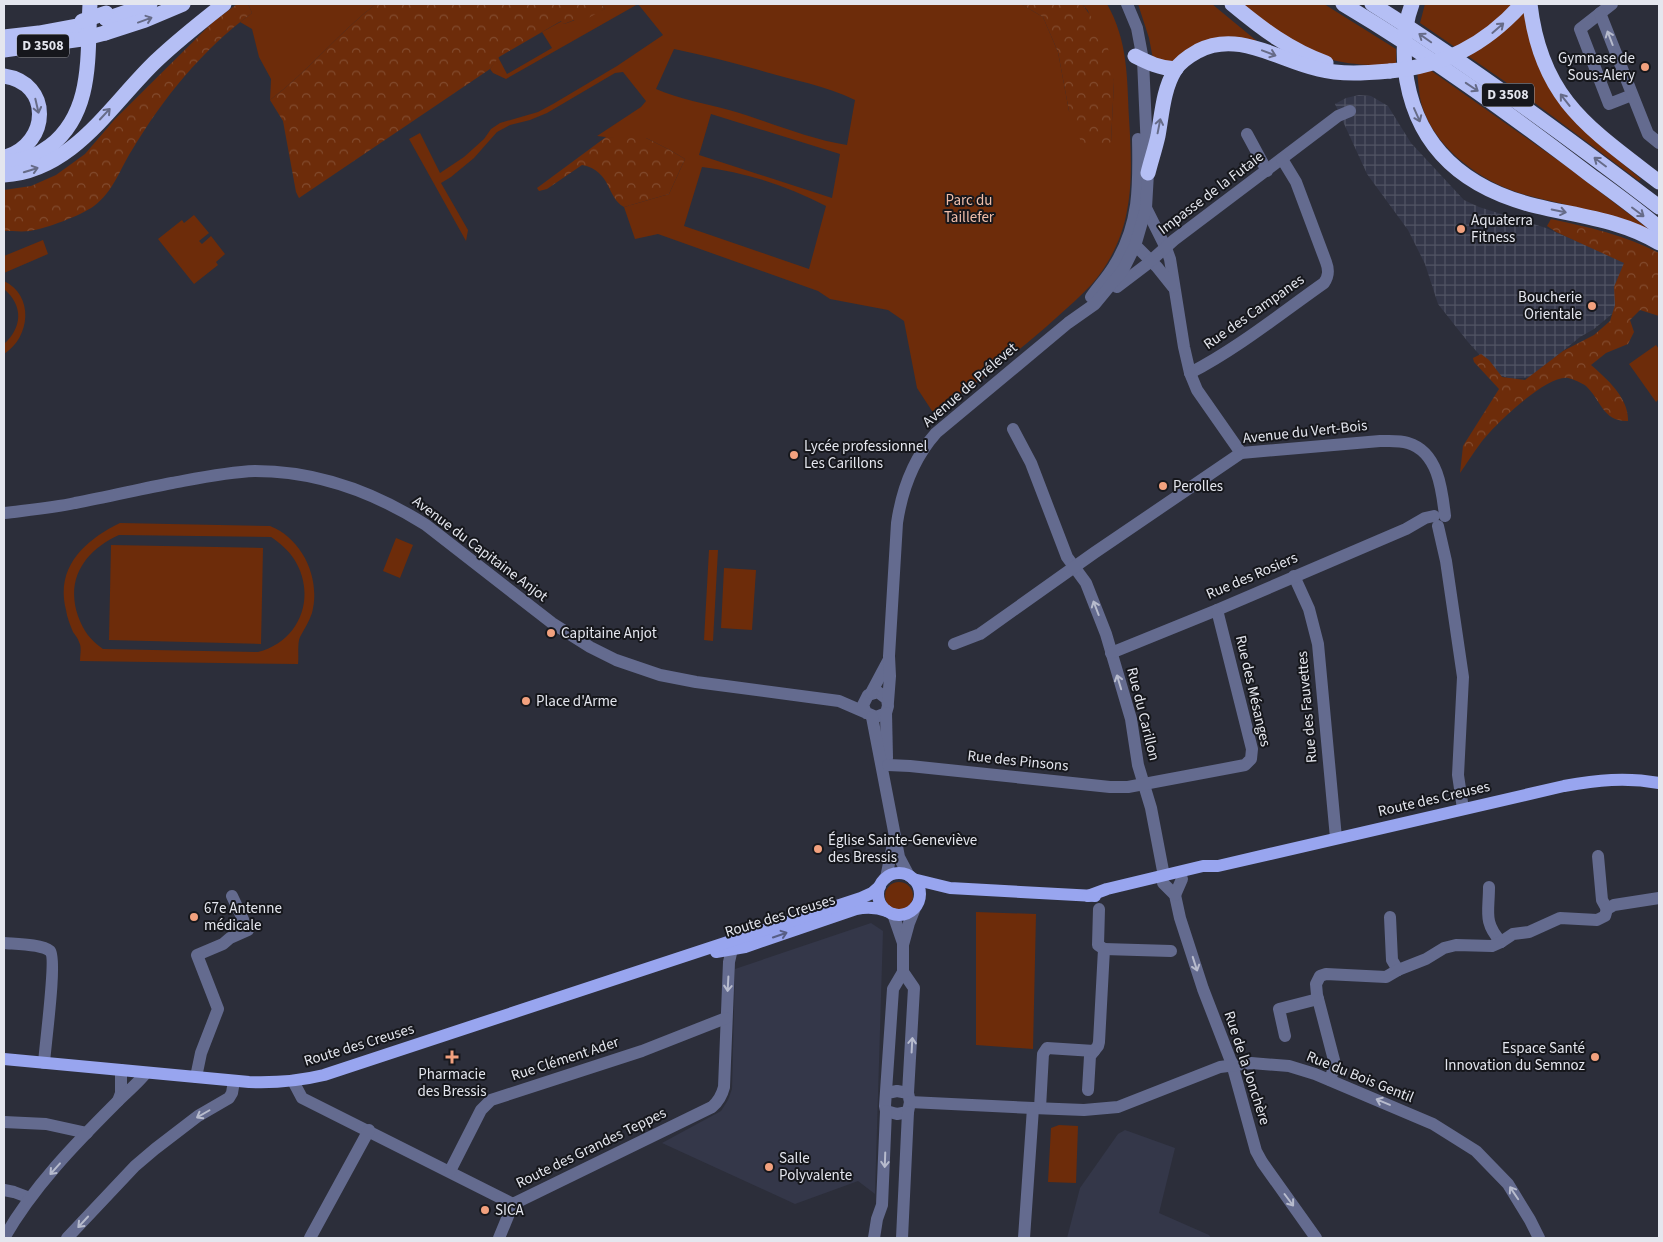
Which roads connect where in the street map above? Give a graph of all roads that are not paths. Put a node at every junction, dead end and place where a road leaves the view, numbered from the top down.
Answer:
1 (90, 4) edge
2 (128, 4) edge
3 (150, 4) edge
4 (183, 4) edge
5 (224, 4) edge
6 (1118, 4) edge
7 (1127, 4) edge
8 (1232, 4) edge
9 (1343, 4) edge
10 (1372, 4) edge
11 (1412, 4) edge
12 (1522, 4) edge
13 (1530, 4) edge
14 (1612, 4) edge
15 (1600, 13) junction
16 (104, 17) edge
17 (82, 28) junction
18 (4, 37) edge
19 (4, 50) edge
20 (1139, 58) junction
21 (1176, 69) junction
22 (1390, 71) junction
23 (4, 76) edge
24 (1632, 95) junction
25 (1350, 111) dead end
26 (1247, 134) dead end
27 (1659, 143) edge
28 (1612, 146) junction
29 (56, 158) junction
30 (4, 159) edge
31 (1282, 159) junction
32 (1267, 171) junction
33 (1148, 173) junction
34 (4, 175) edge
35 (1659, 182) edge
36 (1659, 186) edge
37 (1659, 207) edge
38 (1146, 208) junction
39 (1659, 228) edge
40 (1159, 235) junction
41 (1134, 240) junction
42 (1659, 243) edge
43 (1166, 248) junction
44 (1151, 261) junction
45 (1173, 287) junction
46 (1095, 304) junction
47 (1068, 323) junction
48 (1190, 374) junction
49 (1013, 429) dead end
50 (1241, 453) junction
51 (4, 513) edge
52 (1439, 520) junction
53 (1074, 566) junction
54 (1294, 576) junction
55 (1217, 610) junction
56 (954, 644) dead end
57 (1111, 653) junction
58 (888, 661) junction
59 (868, 695) junction
60 (840, 701) junction
61 (887, 707) junction
62 (869, 715) junction
63 (888, 765) junction
64 (1659, 783) edge
65 (1144, 784) junction
66 (889, 800) junction
67 (1463, 809) junction
68 (894, 837) junction
69 (1336, 838) junction
70 (1598, 856) dead end
71 (1218, 866) junction
72 (911, 878) junction
73 (1182, 878) junction
74 (1164, 879) junction
75 (883, 882) junction
76 (1489, 887) dead end
77 (950, 888) junction
78 (1175, 895) junction
79 (232, 896) dead end
80 (1659, 898) edge
81 (918, 903) junction
82 (1099, 909) dead end
83 (1607, 909) junction
84 (890, 913) junction
85 (1390, 917) dead end
86 (756, 931) junction
87 (1501, 942) junction
88 (4, 943) edge
89 (904, 945) junction
90 (732, 949) junction
91 (1104, 949) junction
92 (1171, 951) dead end
93 (682, 957) junction
94 (1398, 970) junction
95 (904, 972) junction
96 (1318, 999) junction
97 (726, 1018) junction
98 (1285, 1036) dead end
99 (1094, 1051) junction
100 (4, 1059) edge
101 (44, 1062) junction
102 (1232, 1064) junction
103 (120, 1070) junction
104 (146, 1073) junction
105 (196, 1077) junction
106 (1330, 1080) junction
107 (234, 1081) junction
108 (293, 1081) junction
109 (1088, 1090) dead end
110 (887, 1093) junction
111 (118, 1101) junction
112 (909, 1102) junction
113 (1037, 1108) junction
114 (886, 1111) junction
115 (4, 1122) edge
116 (369, 1130) junction
117 (88, 1133) junction
118 (450, 1171) junction
119 (4, 1190) edge
120 (30, 1198) junction
121 (513, 1204) junction
122 (4, 1238) edge
123 (67, 1238) edge
124 (310, 1238) edge
125 (499, 1238) edge
126 (874, 1238) edge
127 (902, 1238) edge
128 (1024, 1238) edge
129 (1316, 1238) edge
130 (1539, 1238) edge

1 - 30 highway
2 - 16 highway
3 - 16 highway, D 3508
16 -> 4 highway, D 3508
29 -> 5 highway
6 - 20 street, Avenue de Prélevet
7 - 20 street, Avenue de Prélevet
8 - 22 highway
9 -> 39 highway, D 3508
37 -> 10 highway, D 3508
11 -> 42 highway, bridge
22 -> 12 highway, bridge
28 -> 13 highway
14 - 15 street
24 -> 15 street
15 - 24 street
16 - 17 highway, D 3508, bridge
16 - 29 highway
17 - 18 highway, D 3508
17 - 19 highway, D 3508
20 - 21 highway
20 - 33 street, Avenue de Prélevet
20 - 41 street, Avenue de Prélevet
21 -> 22 highway
33 -> 21 highway
23 -> 30 highway
24 - 27 street
25 - 31 street, Impasse de la Futaie
26 - 32 street
28 - 35 highway
28 - 36 highway
34 -> 29 highway
31 - 32 street, Impasse de la Futaie
31 - 48 street, Rue des Campanes
32 - 43 street, Impasse de la Futaie
33 - 38 street, Avenue de Prélevet
38 - 40 street
38 - 41 street, Avenue de Prélevet
40 - 41 street
40 - 43 street
41 - 44 street
41 - 46 street, Avenue de Prélevet
41 - 47 street, Avenue de Prélevet
43 - 44 street, Impasse de la Futaie
43 - 45 street
44 - 45 street
44 - 46 street, Impasse de la Futaie
45 - 48 street
46 - 47 street, Avenue de Prélevet
47 - 58 street, Avenue de Prélevet
48 - 50 street
49 - 53 street, Rue du Carillon
50 - 52 street, Avenue du Vert-Bois
50 - 53 street, Avenue du Vert-Bois
51 - 60 street, Avenue du Capitaine Anjot
52 - 54 street, Rue des Rosiers
52 - 67 street, Avenue du Vert-Bois
53 - 56 street
57 -> 53 street, Rue du Carillon
54 - 55 street, Rue des Rosiers
54 - 69 street, Rue des Fauvettes
55 - 57 street, Rue des Rosiers
55 - 65 street, Rue des Mésanges
65 -> 57 street, Rue du Carillon
58 - 59 street, Avenue de Prélevet
58 - 61 street, Avenue de Prélevet
59 - 60 street, Avenue du Capitaine Anjot
59 - 61 street
59 - 62 street
60 - 62 street, Avenue du Capitaine Anjot
61 - 62 street
61 - 63 street, Avenue de Prélevet
62 - 66 street, Avenue de Prélevet
63 - 65 street, Rue des Pinsons
63 - 66 street, Avenue de Prélevet
64 - 67 main road, Route des Creuses
65 - 74 street, Rue du Carillon
66 - 68 street, Avenue de Prélevet
67 - 69 main road, Route des Creuses
68 - 72 street, Avenue de Prélevet
68 - 75 street, Avenue de Prélevet
69 - 71 main road, Route des Creuses
70 - 83 street
71 - 73 main road, Route des Creuses
71 - 74 main road, Route des Creuses
72 - 75 main road
72 - 77 main road, Route des Creuses
72 - 81 main road
73 - 74 main road, Route des Creuses
73 - 78 street
74 - 77 main road, Route des Creuses
74 - 78 street
75 - 84 main road
75 - 86 main road, Route des Creuses
76 - 87 street
77 - 81 main road, Route des Creuses
78 -> 102 street, Rue de la Jonchère
79 - 105 street
80 - 83 street
81 - 84 main road
81 - 89 street
82 - 91 street
83 - 87 street
84 - 89 street
90 -> 84 main road, Route des Creuses
85 - 94 street
86 - 90 street
86 - 93 main road, Route des Creuses
87 - 94 street
88 - 101 street
89 - 95 street
90 - 93 main road, Route des Creuses
90 -> 97 street, Route des Grandes Teppes
91 - 92 street
91 - 99 street
93 - 108 main road, Route des Creuses
94 - 96 street
95 - 110 street
112 -> 95 street
96 - 98 street
96 - 106 street
97 - 118 street, Rue Clément Ader
97 - 121 street, Route des Grandes Teppes
99 - 109 street
99 - 113 street
100 - 101 main road, Route des Creuses
101 - 103 main road, Route des Creuses
102 - 106 street, Rue du Bois Gentil
102 - 113 street, Rue du Bois Gentil
102 -> 129 street, Rue de la Jonchère
103 - 104 main road, Route des Creuses
103 - 111 street
104 - 105 main road, Route des Creuses
104 - 111 street
105 - 107 main road, Route des Creuses
130 -> 106 street, Rue du Bois Gentil
107 - 108 main road, Route des Creuses
107 -> 123 street
108 - 116 street, Route des Grandes Teppes
110 - 112 street
110 - 114 street
111 - 117 street
112 - 113 street, Rue du Bois Gentil
112 - 114 street
112 - 127 street
113 - 128 street
114 -> 126 street
115 - 117 street
116 - 118 street, Route des Grandes Teppes
116 - 124 street
117 -> 120 street
118 - 121 street, Route des Grandes Teppes
119 - 120 street
120 - 122 street
121 - 125 street

